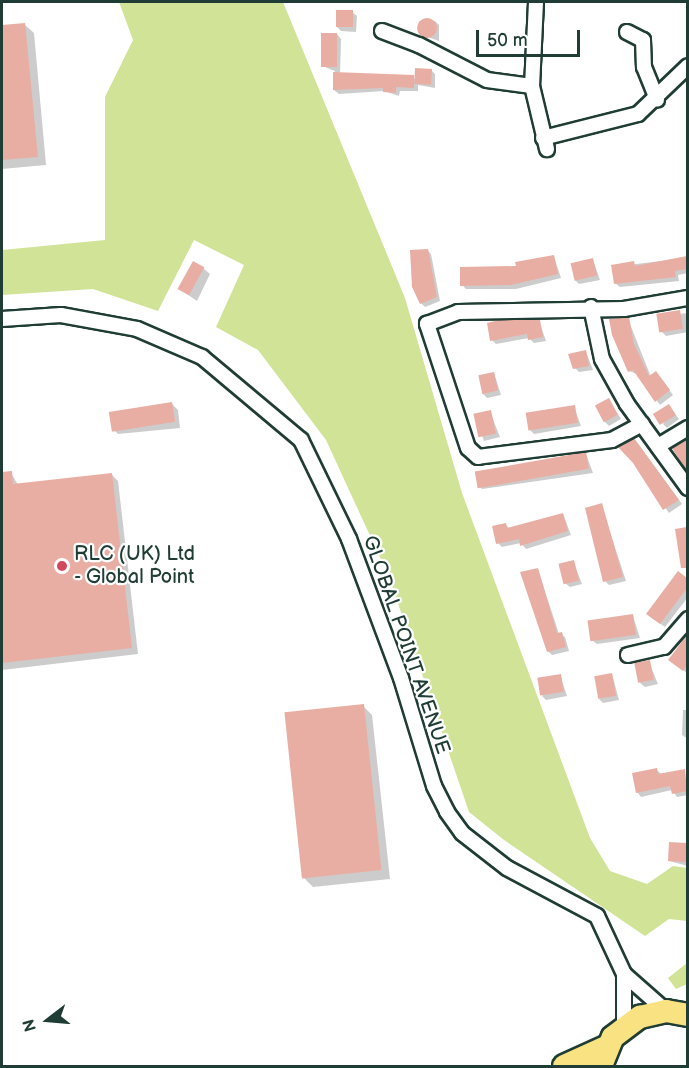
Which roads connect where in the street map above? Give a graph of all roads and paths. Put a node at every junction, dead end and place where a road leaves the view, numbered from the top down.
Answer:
1 (536, 2) edge
2 (382, 31) dead end
3 (627, 32) dead end
4 (687, 66) edge
5 (532, 86) junction
6 (657, 99) junction
7 (687, 298) edge
8 (591, 307) junction
9 (2, 319) edge
10 (642, 424) junction
11 (687, 428) edge
12 (658, 446) junction
13 (687, 488) edge
14 (687, 619) edge
15 (628, 656) dead end
16 (624, 974) junction
17 (677, 1013) edge
18 (624, 1027) junction
19 (604, 1057) edge
20 (564, 1066) edge

1 - 5 street
2 - 5 street
3 - 6 street
4 - 6 street
5 - 6 street
7 - 8 street
8 - 10 street
8 - 10 street
9 - 16 street, GLOBAL POINT AVENUE
10 - 12 street
11 - 12 street
12 - 13 street
14 - 15 street
16 - 17 street, GLOBAL POINT AVENUE
16 - 18 street, GLOBAL POINT AVENUE
17 - 18 highway
18 - 19 highway
19 - 20 highway

